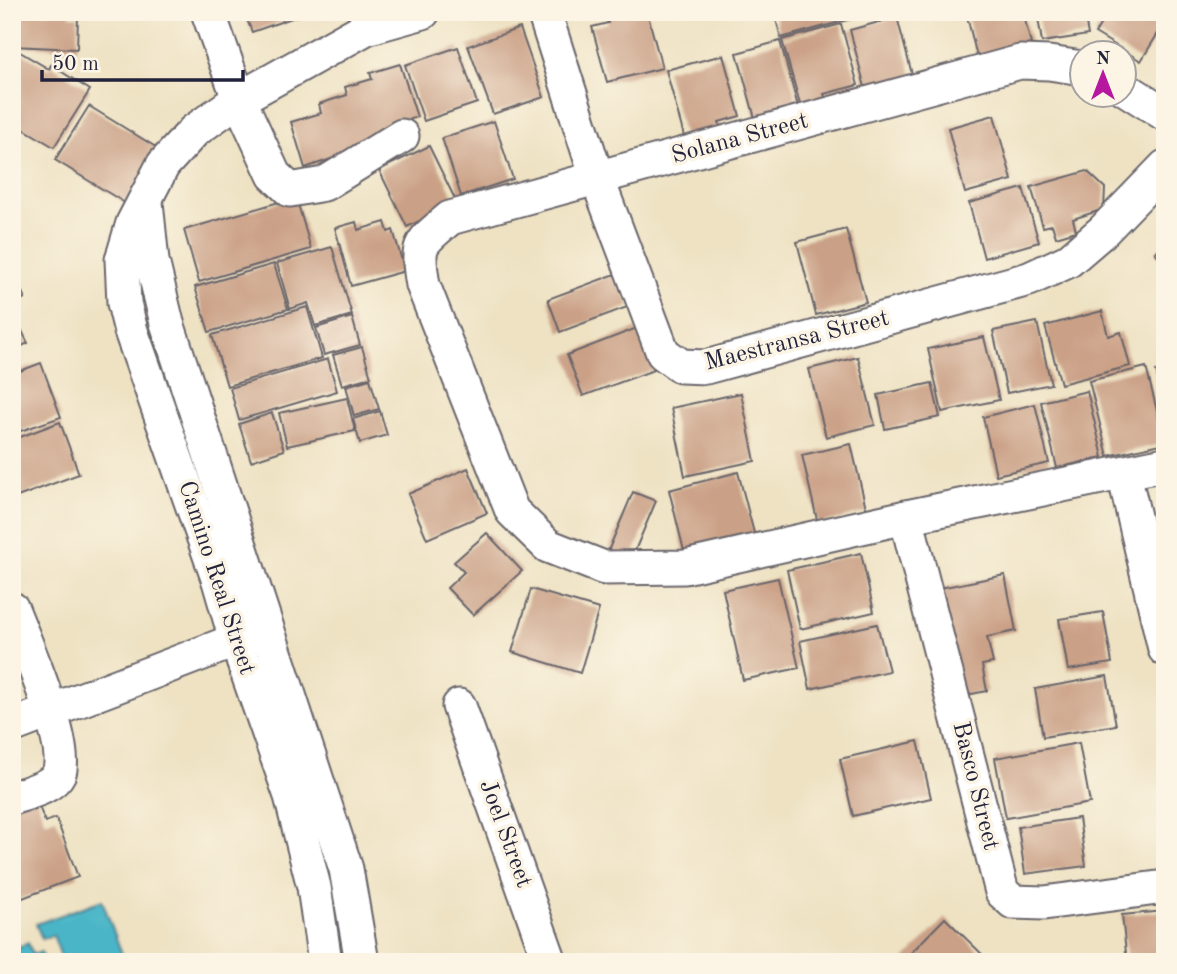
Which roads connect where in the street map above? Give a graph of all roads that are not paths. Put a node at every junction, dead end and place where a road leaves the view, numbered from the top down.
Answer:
1 (208, 12) edge
2 (423, 12) edge
3 (544, 12) edge
4 (1068, 66) edge
5 (1138, 96) edge
6 (239, 99) junction
7 (1165, 114) edge
8 (402, 136) dead end
9 (1165, 167) edge
10 (597, 178) junction
11 (145, 197) junction
12 (1165, 464) edge
13 (1124, 474) junction
14 (906, 517) junction
15 (12, 609) edge
16 (268, 628) junction
17 (236, 640) junction
18 (1165, 649) edge
19 (459, 706) dead end
20 (51, 712) junction
21 (12, 726) edge
22 (12, 798) edge
23 (346, 869) junction
24 (311, 876) junction
25 (1165, 887) edge
26 (326, 962) edge
27 (362, 962) edge
28 (551, 962) edge

1 - 6 street
2 - 6 street, Camino Real Street
3 - 10 street, Maestransa Street
4 - 10 street, Solana Street
5 - 7 street
6 - 8 street
6 - 11 street, Camino Real Street
9 - 10 street, Maestransa Street
10 - 14 street, Solana Street
11 - 16 street, Camino Real Street
11 - 17 street, Camino Real Street
12 - 13 street
13 - 14 street
13 - 18 street
14 - 25 street, Basco Street
15 - 20 street
16 - 17 street
16 - 23 street, Camino Real Street
17 - 20 street
17 - 24 street, Camino Real Street
19 - 28 street, Joel Street
20 - 21 street
20 - 22 street
23 - 24 street
23 - 27 street, Camino Real Street
24 - 26 street, Camino Real Street

